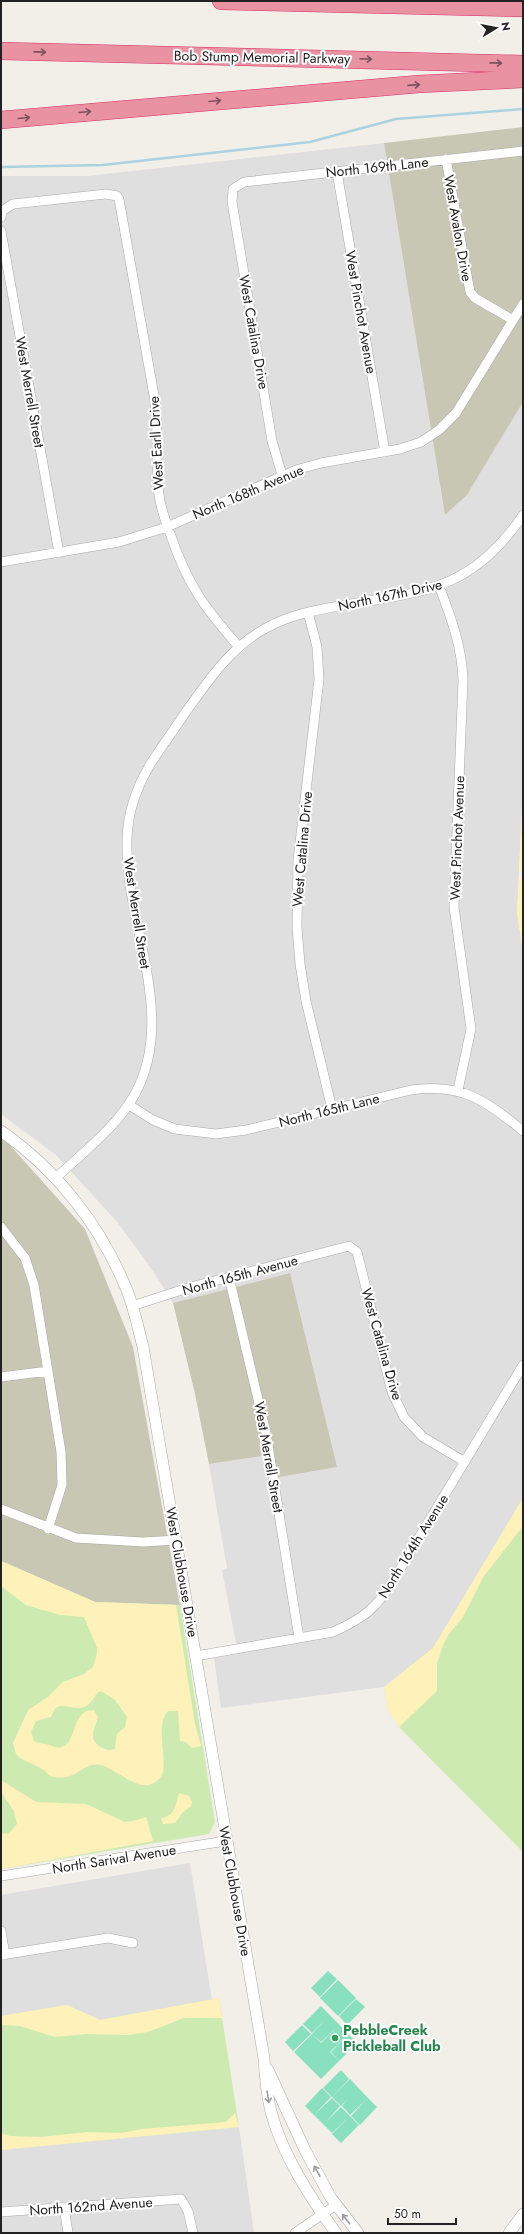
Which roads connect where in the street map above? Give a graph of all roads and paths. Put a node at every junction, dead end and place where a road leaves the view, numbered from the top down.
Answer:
1 (221, 1) edge
2 (523, 8) edge
3 (1, 51) edge
4 (523, 64) edge
5 (523, 79) edge
6 (1, 120) edge
7 (523, 151) edge
8 (446, 159) junction
9 (337, 172) junction
10 (233, 188) joint
11 (2, 211) edge
12 (1, 217) edge
13 (1, 231) edge
14 (523, 304) edge
15 (513, 320) junction
16 (385, 452) junction
17 (282, 475) junction
18 (523, 515) edge
19 (167, 526) junction
20 (59, 553) junction
21 (1, 562) edge
22 (439, 586) junction
23 (308, 612) junction
24 (239, 647) junction
25 (458, 1090) junction
26 (129, 1105) junction
27 (332, 1109) junction
28 (1, 1131) edge
29 (523, 1132) edge
30 (56, 1178) junction
31 (1, 1227) edge
32 (349, 1246) joint
33 (229, 1277) junction
34 (132, 1306) junction
35 (523, 1365) edge
36 (48, 1371) junction
37 (1, 1377) edge
38 (465, 1462) junction
39 (1, 1509) edge
40 (48, 1529) junction
41 (176, 1540) junction
42 (299, 1638) junction
43 (196, 1656) junction
44 (226, 1841) junction
45 (1, 1876) edge
46 (1, 1931) edge
47 (133, 1943) dead end
48 (3, 1955) edge
49 (264, 2058) junction
50 (336, 2205) junction
51 (64, 2207) junction
52 (1, 2212) edge
53 (323, 2214) junction
54 (523, 2214) edge
55 (68, 2233) edge
56 (193, 2233) edge
57 (295, 2233) edge
58 (336, 2233) edge
59 (358, 2233) edge
60 (509, 2233) edge

1 - 2 highway
3 -> 4 highway, Bob Stump Memorial Parkway
6 -> 5 highway
7 - 8 street, North 169th Lane
8 - 9 street, North 169th Lane
8 - 15 street, West Avalon Drive
9 - 10 street, North 169th Lane
9 - 16 street, West Pinchot Avenue
10 - 17 street, West Catalina Drive
11 - 12 street
11 - 19 street, West Earll Drive
13 - 20 street, West Merrell Street
14 - 15 street, North 168th Avenue
15 - 16 street, North 168th Avenue
16 - 17 street, North 168th Avenue
17 - 19 street, North 168th Avenue
18 - 22 street, North 167th Drive
19 - 20 street, North 168th Avenue
19 - 24 street, West Earll Drive
20 - 21 street, North 168th Avenue
22 - 23 street, North 167th Drive
22 - 25 street, West Pinchot Avenue
23 - 24 street, North 167th Drive
23 - 27 street, West Catalina Drive
24 - 26 street, West Merrell Street
25 - 27 street, North 165th Lane
25 - 29 street, North 165th Lane
26 - 27 street, North 165th Lane
26 - 30 street, West Merrell Street
28 - 30 street, West Clubhouse Drive
30 - 34 street, West Clubhouse Drive
31 - 36 street
32 - 33 street, North 165th Avenue
32 - 38 street, West Catalina Drive
33 - 34 street, North 165th Avenue
33 - 42 street, West Merrell Street
34 - 41 street, West Clubhouse Drive
35 - 38 street, North 164th Avenue
36 - 37 street
36 - 40 street
38 - 42 street, North 164th Avenue
39 - 40 street
40 - 41 street
41 - 43 street, West Clubhouse Drive
42 - 43 street, North 164th Avenue
43 - 44 street, West Clubhouse Drive
44 - 45 street, North Sarival Avenue
44 - 49 street, West Clubhouse Drive
46 - 48 street
47 - 48 street
50 -> 49 street, West Clubhouse Drive
49 -> 53 street, West Clubhouse Drive
50 - 53 street
59 -> 50 street, West Clubhouse Drive
51 - 52 street, North 162nd Avenue
51 - 55 street
51 - 56 street, North 162nd Avenue
53 - 57 street
53 - 58 street, West Clubhouse Drive
54 - 60 street

